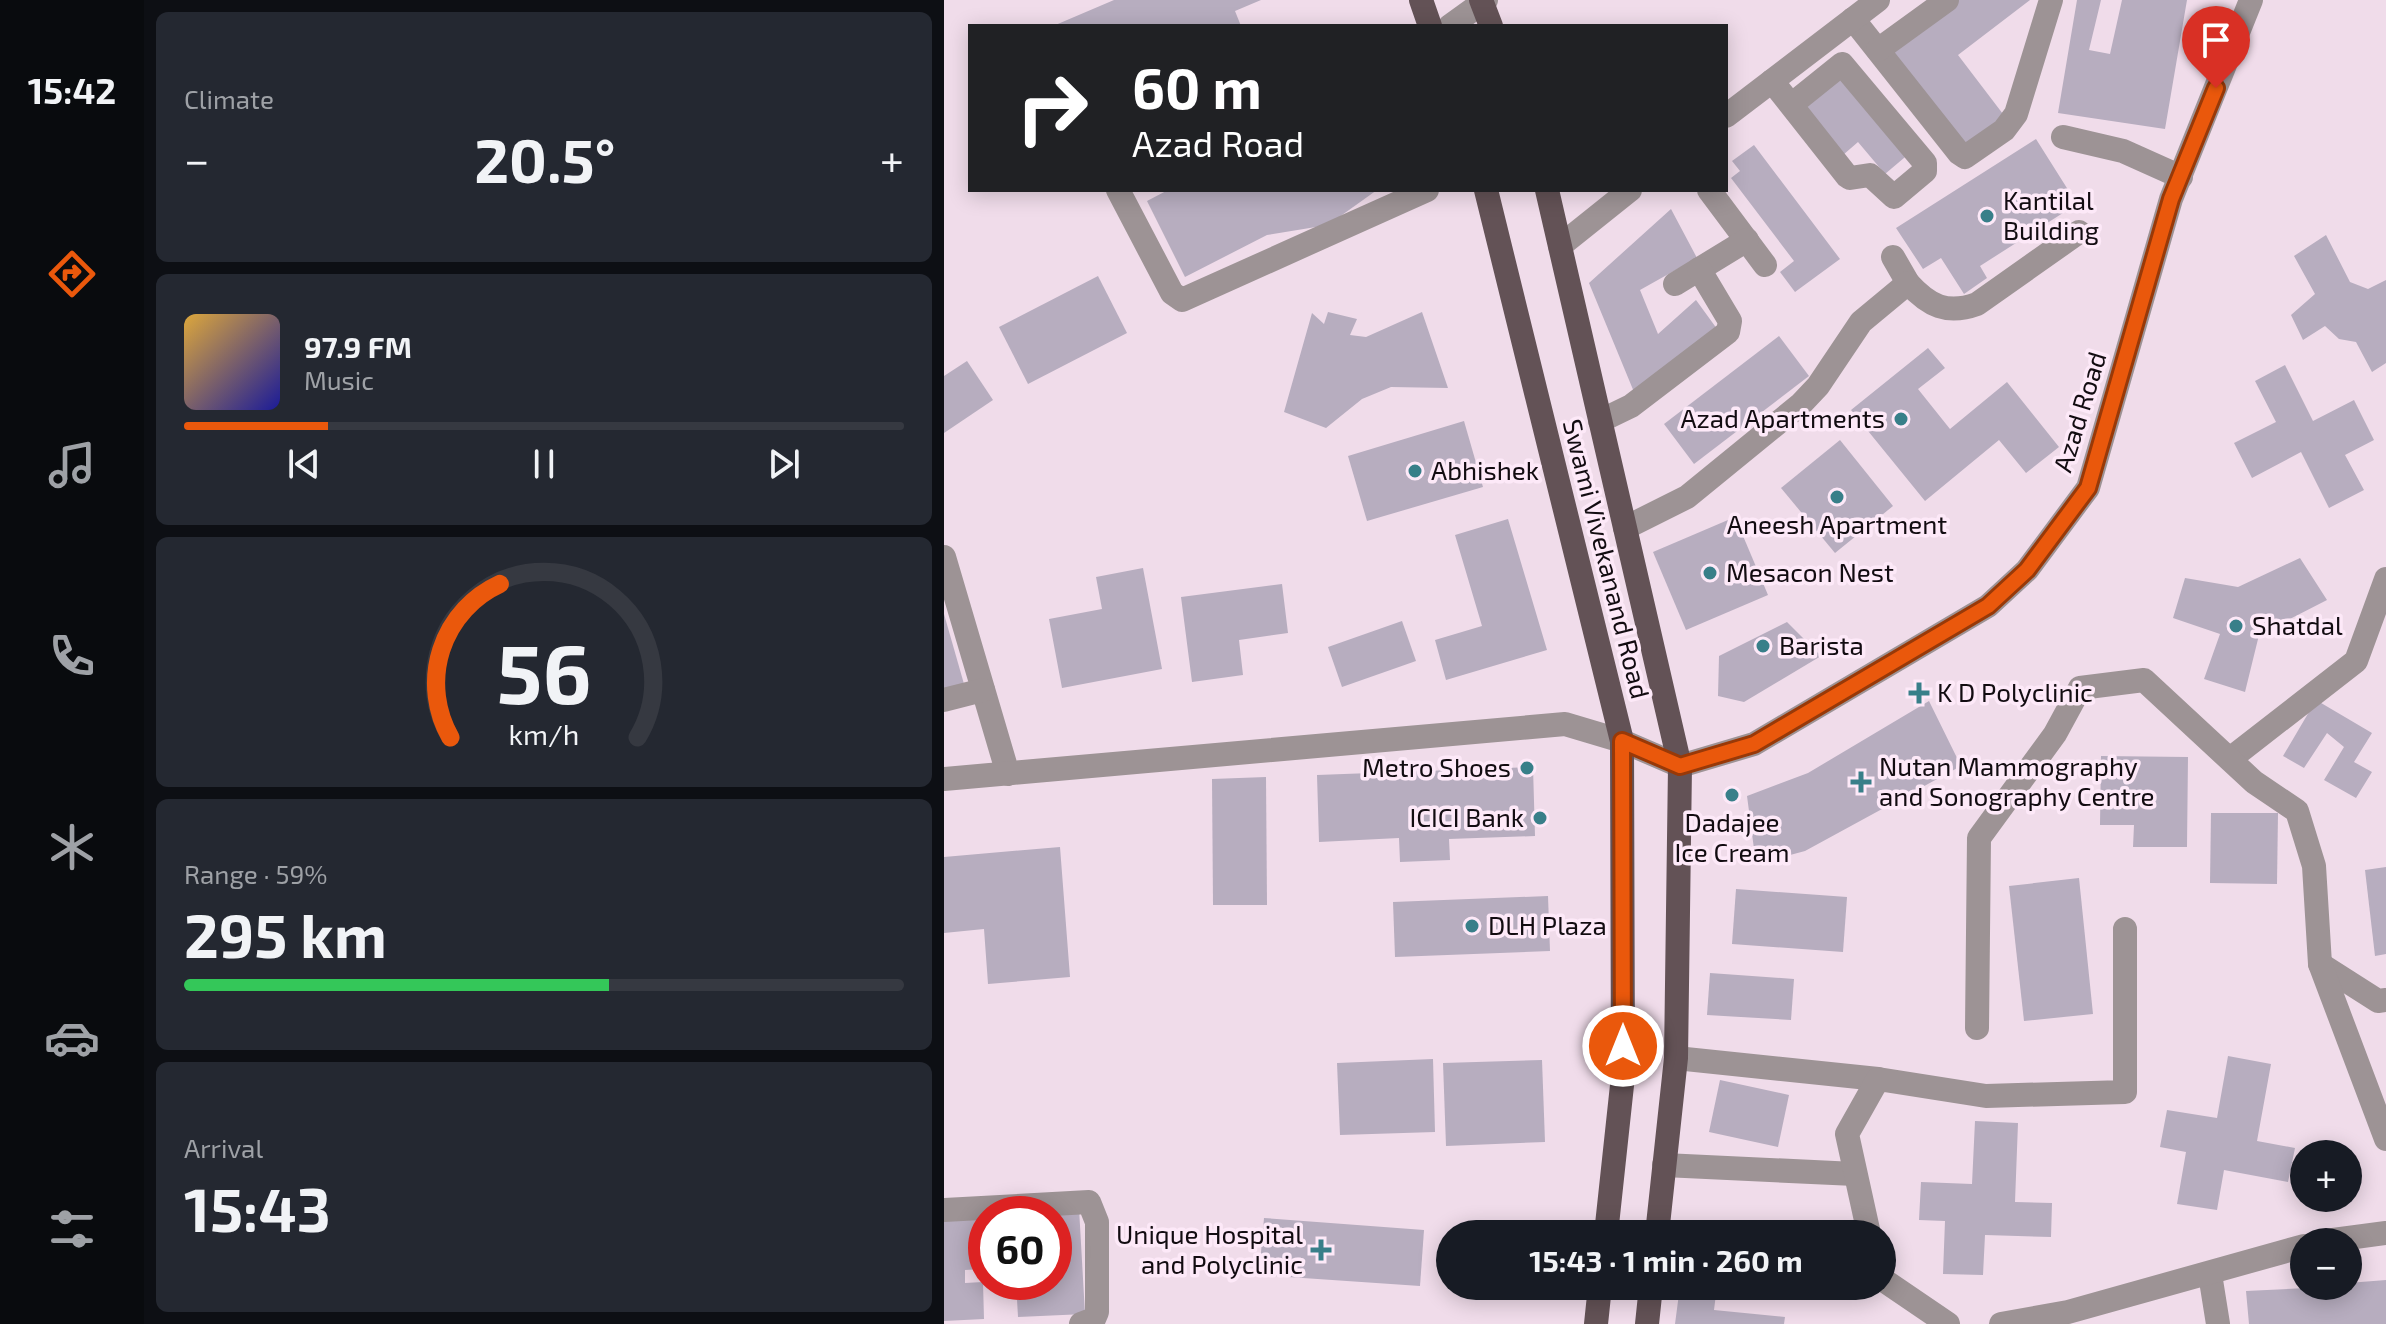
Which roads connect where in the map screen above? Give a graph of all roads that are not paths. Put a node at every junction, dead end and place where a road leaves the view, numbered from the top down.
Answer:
1 (1421, 0) edge
2 (1878, 0) edge
3 (1947, 0) edge
4 (2051, 0) edge
5 (2251, 0) edge
6 (1483, 1) edge
7 (1853, 19) junction
8 (1429, 24) edge
9 (1453, 24) edge
10 (1490, 24) edge
11 (1878, 50) junction
12 (1772, 81) junction
13 (1791, 105) junction
14 (1728, 114) edge
15 (2063, 137) dead end
16 (2181, 177) junction
17 (1119, 192) edge
18 (1423, 192) edge
19 (1486, 192) edge
20 (1547, 192) edge
21 (1628, 192) edge
22 (1711, 192) edge
23 (2079, 232) dead end
24 (1747, 240) junction
25 (1560, 246) junction
26 (1893, 257) dead end
27 (1765, 265) dead end
28 (1699, 269) junction
29 (1908, 283) junction
30 (1675, 284) dead end
31 (1600, 421) junction
32 (1625, 528) junction
33 (944, 557) edge
34 (2386, 579) edge
35 (983, 690) junction
36 (944, 700) edge
37 (1622, 741) junction
38 (2230, 759) junction
39 (1680, 766) junction
40 (1008, 774) junction
41 (944, 779) edge
42 (2125, 929) dead end
43 (2320, 964) junction
44 (2386, 1000) edge
45 (1977, 1028) dead end
46 (1676, 1058) junction
47 (1878, 1079) junction
48 (2386, 1139) edge
49 (1664, 1165) junction
50 (1855, 1174) junction
51 (944, 1210) edge
52 (1608, 1220) edge
53 (1658, 1220) edge
54 (1866, 1220) edge
55 (2386, 1233) edge
56 (2362, 1236) edge
57 (2290, 1250) edge
58 (2210, 1274) junction
59 (1896, 1289) edge
60 (1599, 1300) edge
61 (1650, 1300) edge
62 (1081, 1324) edge
63 (1596, 1324) edge
64 (1647, 1324) edge
65 (1948, 1324) edge
66 (2001, 1324) edge
67 (2218, 1324) edge

1 - 8 main road
2 - 7 street
3 - 11 street
4 - 11 street
5 - 16 street, Azad Road
6 - 9 street
6 - 10 main road
7 - 11 street
7 - 12 street
12 - 13 street
12 - 14 street
13 - 13 street
15 - 16 street
16 - 39 street, Azad Road
17 - 18 street
19 - 37 main road, Swami Vivekanand Road
20 - 25 main road, Swami Vivekanand Road
21 - 25 street
22 - 24 street
23 - 29 street
24 - 27 street
24 - 28 street
25 - 31 main road, Swami Vivekanand Road
26 - 29 street
28 - 30 street
28 - 31 street
29 - 32 street
31 - 32 main road, Swami Vivekanand Road
32 - 39 main road, Swami Vivekanand Road
33 - 35 street
34 - 38 street
35 - 36 street
35 - 40 street
37 - 39 street
37 - 40 street
37 - 52 main road, Swami Vivekanand Road
38 - 43 street
38 - 45 street
39 - 46 main road, Swami Vivekanand Road
40 - 41 street
42 - 47 street
43 - 44 street
43 - 48 street
46 - 47 street
46 - 49 main road, Swami Vivekanand Road
47 - 50 street
49 - 50 street
49 - 53 main road, Swami Vivekanand Road
50 - 54 street
51 - 62 street
55 - 56 street
57 - 58 street
58 - 66 street
58 - 67 street
59 - 65 street
60 - 63 main road
61 - 64 main road

